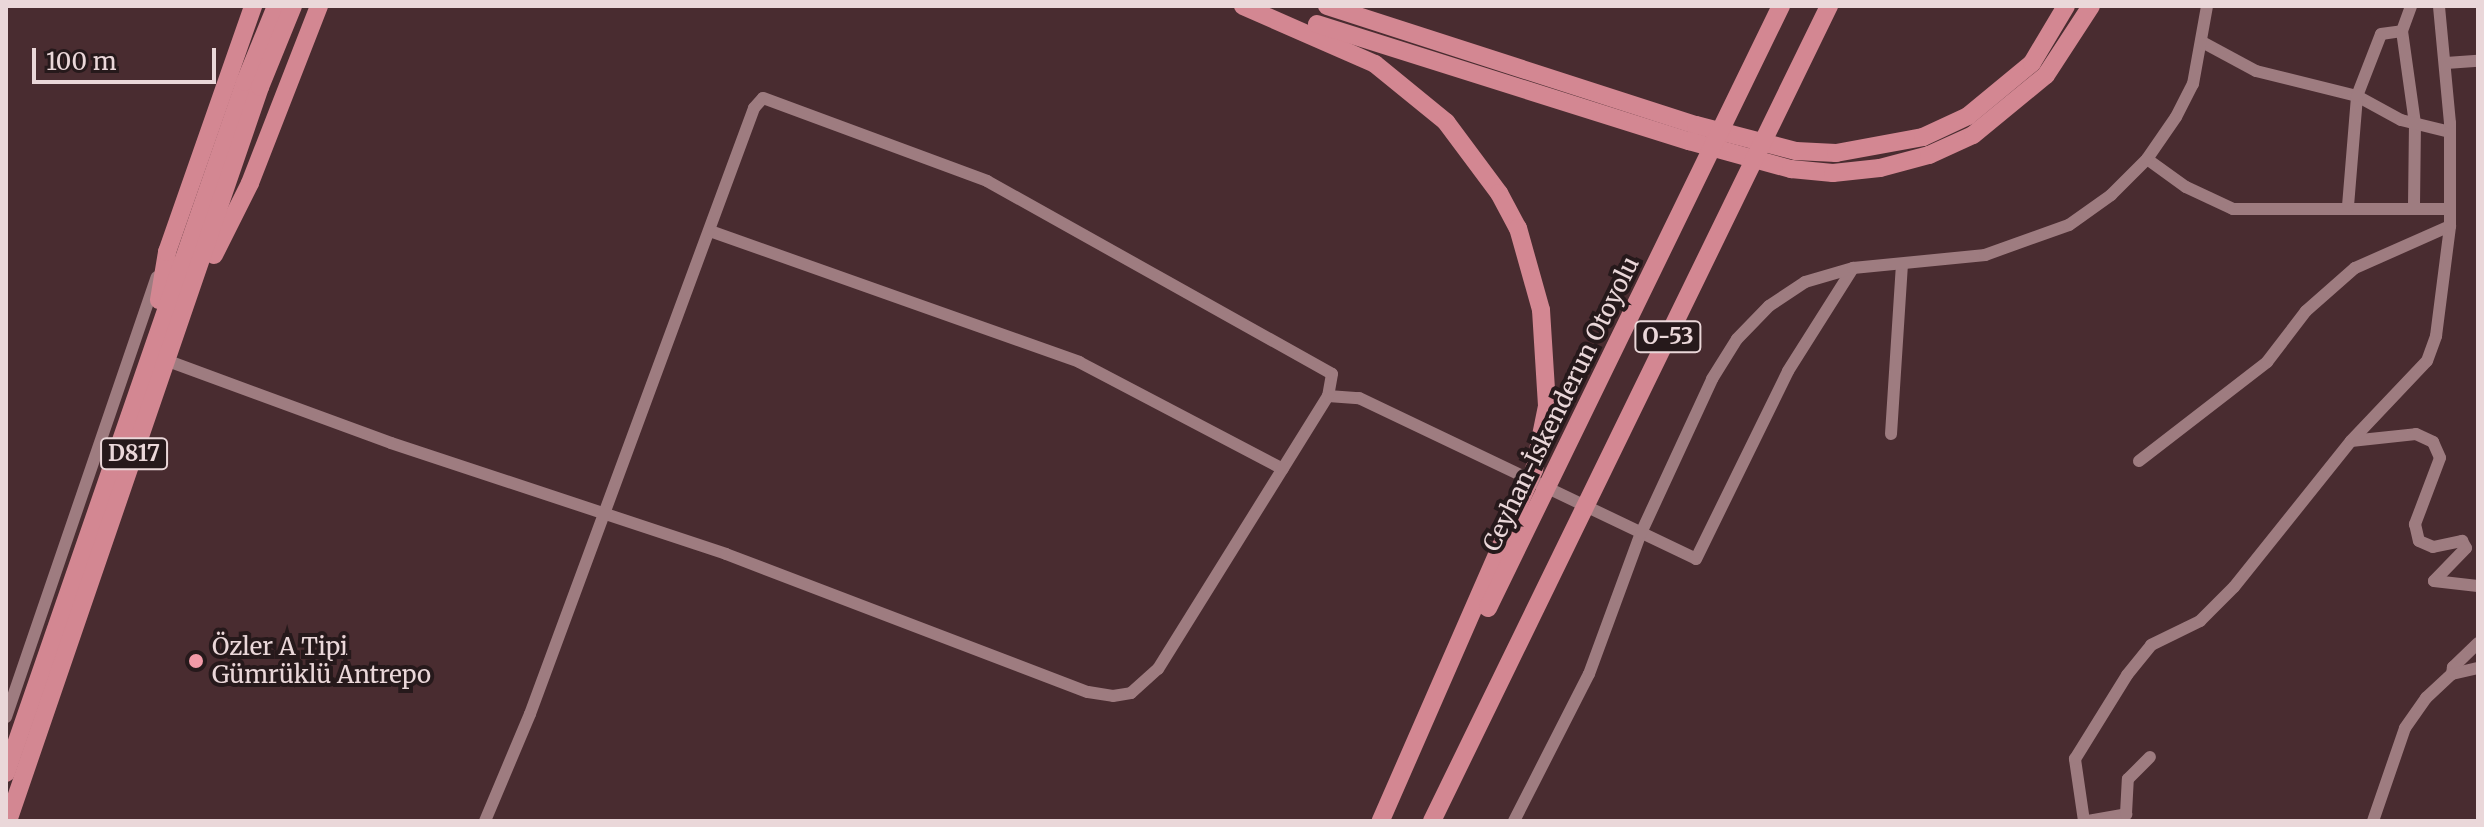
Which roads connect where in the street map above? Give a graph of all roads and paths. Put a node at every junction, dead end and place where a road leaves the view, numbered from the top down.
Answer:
1 (253, 6) edge
2 (276, 6) edge
3 (293, 6) edge
4 (319, 6) edge
5 (1243, 6) edge
6 (1257, 6) edge
7 (1327, 6) edge
8 (1781, 6) edge
9 (1829, 6) edge
10 (1836, 6) edge
11 (2066, 6) edge
12 (2091, 6) edge
13 (2207, 6) edge
14 (2411, 6) edge
15 (2439, 6) edge
16 (2402, 31) junction
17 (2204, 43) junction
18 (2478, 61) edge
19 (2446, 63) junction
20 (1795, 74) junction
21 (253, 84) junction
22 (2357, 96) junction
23 (2415, 123) junction
24 (2450, 132) junction
25 (2147, 159) junction
26 (2348, 206) junction
27 (2414, 206) junction
28 (2450, 209) junction
29 (2450, 226) junction
30 (710, 231) junction
31 (167, 252) junction
32 (1902, 264) junction
33 (1853, 268) junction
34 (178, 334) junction
35 (158, 357) junction
36 (1328, 396) junction
37 (1891, 434) dead end
38 (2351, 441) junction
39 (2139, 461) dead end
40 (1283, 469) junction
41 (1533, 499) junction
42 (602, 513) junction
43 (1641, 533) junction
44 (2478, 586) edge
45 (2478, 643) edge
46 (2478, 668) edge
47 (2452, 674) junction
48 (6, 717) edge
49 (2150, 757) dead end
50 (6, 773) edge
51 (8, 821) edge
52 (485, 821) edge
53 (1381, 821) edge
54 (1432, 821) edge
55 (1514, 821) edge
56 (2086, 821) edge
57 (2373, 821) edge

1 - 31 highway
2 - 21 highway, D817
3 - 21 highway, D817
4 - 34 highway
5 - 41 highway
6 - 12 highway
7 - 11 highway
8 - 41 highway, Ceyhan-İskenderun Otoyolu / O-53
9 - 20 highway, O-53
10 - 20 highway
13 - 17 street
14 - 16 street
15 - 19 street
16 - 22 street
16 - 23 street
17 - 22 street
17 - 25 street
18 - 19 street
19 - 24 street
20 - 54 highway, O-53
21 - 34 highway, D817
21 - 35 highway, D817
22 - 23 street
22 - 26 street
23 - 24 street
23 - 27 street
24 - 28 street
25 - 26 street
25 - 32 street
26 - 27 street
27 - 28 street
28 - 29 street
29 - 38 street
29 - 39 street
30 - 36 street
30 - 40 street
30 - 42 street
31 - 35 highway
31 - 48 street
32 - 33 street
32 - 37 street
33 - 43 street
33 - 43 street
34 - 35 highway, D817
35 - 42 street
35 - 50 highway, D817
35 - 51 highway, D817
36 - 40 street
36 - 43 street
38 - 44 street
38 - 56 street
40 - 42 street
41 - 53 highway, Ceyhan-İskenderun Otoyolu / O-53
42 - 52 street
43 - 55 street
45 - 47 street
46 - 47 street
47 - 57 street
49 - 56 street

